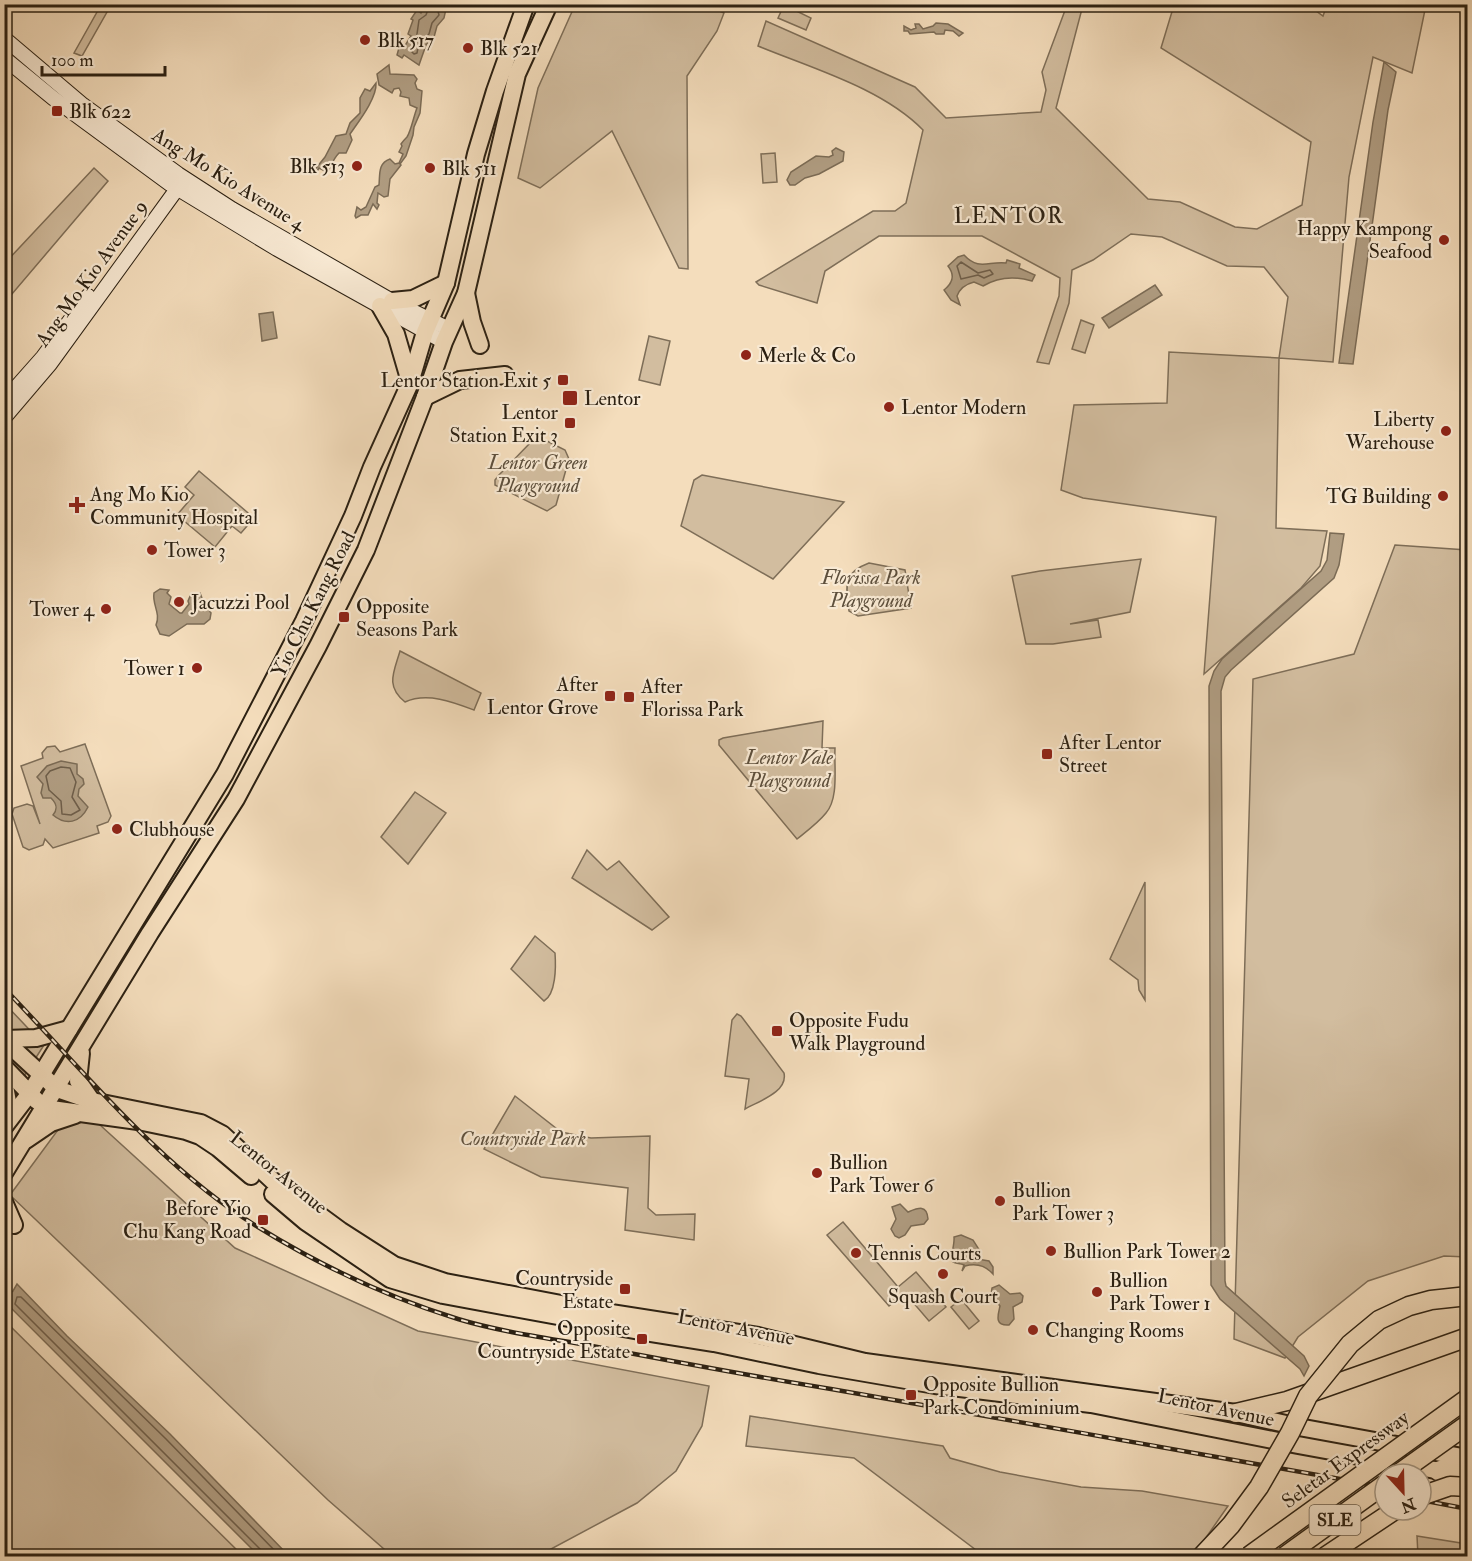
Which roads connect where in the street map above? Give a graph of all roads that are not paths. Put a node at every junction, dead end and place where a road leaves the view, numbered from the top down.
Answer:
1 (526, 4) edge
2 (549, 4) edge
3 (4, 38) edge
4 (4, 58) edge
5 (177, 181) junction
6 (446, 283) junction
7 (466, 292) junction
8 (386, 303) junction
9 (427, 326) junction
10 (446, 336) junction
11 (480, 345) dead end
12 (505, 375) dead end
13 (410, 383) junction
14 (425, 397) junction
15 (4, 401) edge
16 (4, 418) edge
17 (69, 1029) junction
18 (4, 1040) edge
19 (81, 1047) junction
20 (4, 1067) edge
21 (41, 1074) junction
22 (4, 1080) edge
23 (57, 1089) junction
24 (30, 1093) junction
25 (92, 1101) junction
26 (44, 1108) junction
27 (79, 1114) junction
28 (5, 1125) edge
29 (21, 1144) junction
30 (4, 1173) edge
31 (4, 1202) edge
32 (14, 1225) dead end
33 (1467, 1296) edge
34 (1467, 1337) edge
35 (1467, 1398) edge
36 (1236, 1413) junction
37 (1467, 1424) edge
38 (1304, 1428) junction
39 (1298, 1446) junction
40 (1467, 1459) edge
41 (1415, 1462) edge
42 (1438, 1471) junction
43 (1467, 1476) edge
44 (1467, 1487) edge
45 (1433, 1491) edge
46 (1373, 1493) edge
47 (1377, 1522) edge
48 (1202, 1557) edge
49 (1249, 1557) edge
50 (1285, 1557) edge
51 (1326, 1557) edge

1 - 6 main road, Yio Chu Kang Road
2 - 7 main road, Yio Chu Kang Road
3 - 5 main road, Ang Mo Kio Avenue 4
4 - 5 main road, Ang Mo Kio Avenue 4
5 - 8 main road, Ang Mo Kio Avenue 4
5 - 15 main road, Ang Mo Kio Avenue 9
5 - 16 main road, Ang Mo Kio Avenue 9
6 - 8 main road
6 - 9 main road, Yio Chu Kang Road
7 - 10 main road, Yio Chu Kang Road
7 - 11 main road
8 - 9 main road, Ang Mo Kio Avenue 4
8 - 13 main road
9 - 10 main road, Ang Mo Kio Avenue 4
9 - 13 main road, Yio Chu Kang Road
10 - 14 main road, Yio Chu Kang Road
12 - 14 main road
13 - 17 main road, Yio Chu Kang Road
14 - 19 main road, Yio Chu Kang Road
17 - 18 main road
17 - 21 main road, Yio Chu Kang Road
18 - 21 main road
19 - 23 main road, Yio Chu Kang Road
19 - 25 main road
20 - 24 main road
21 - 23 main road
21 - 24 main road, Yio Chu Kang Road
22 - 28 main road
23 - 25 main road, Lentor Avenue
23 - 26 main road, Yio Chu Kang Road
24 - 26 main road
24 - 28 main road, Yio Chu Kang Road
25 - 36 main road, Lentor Avenue
26 - 27 main road, Lentor Avenue
26 - 29 main road, Yio Chu Kang Road
27 - 29 main road
27 - 39 main road, Lentor Avenue
29 - 30 main road, Yio Chu Kang Road
31 - 32 main road
33 - 48 highway, bridge
34 - 36 highway
35 - 49 highway, Seletar Expressway / SLE, bridge
36 - 38 main road, Lentor Avenue
37 - 41 highway, bridge
38 - 39 main road
38 - 40 main road, Lentor Avenue
39 - 42 main road, Lentor Avenue
40 - 42 highway
42 - 43 main road, Lentor Avenue
44 - 45 highway, bridge
46 - 50 highway, SLE, bridge
47 - 51 highway

